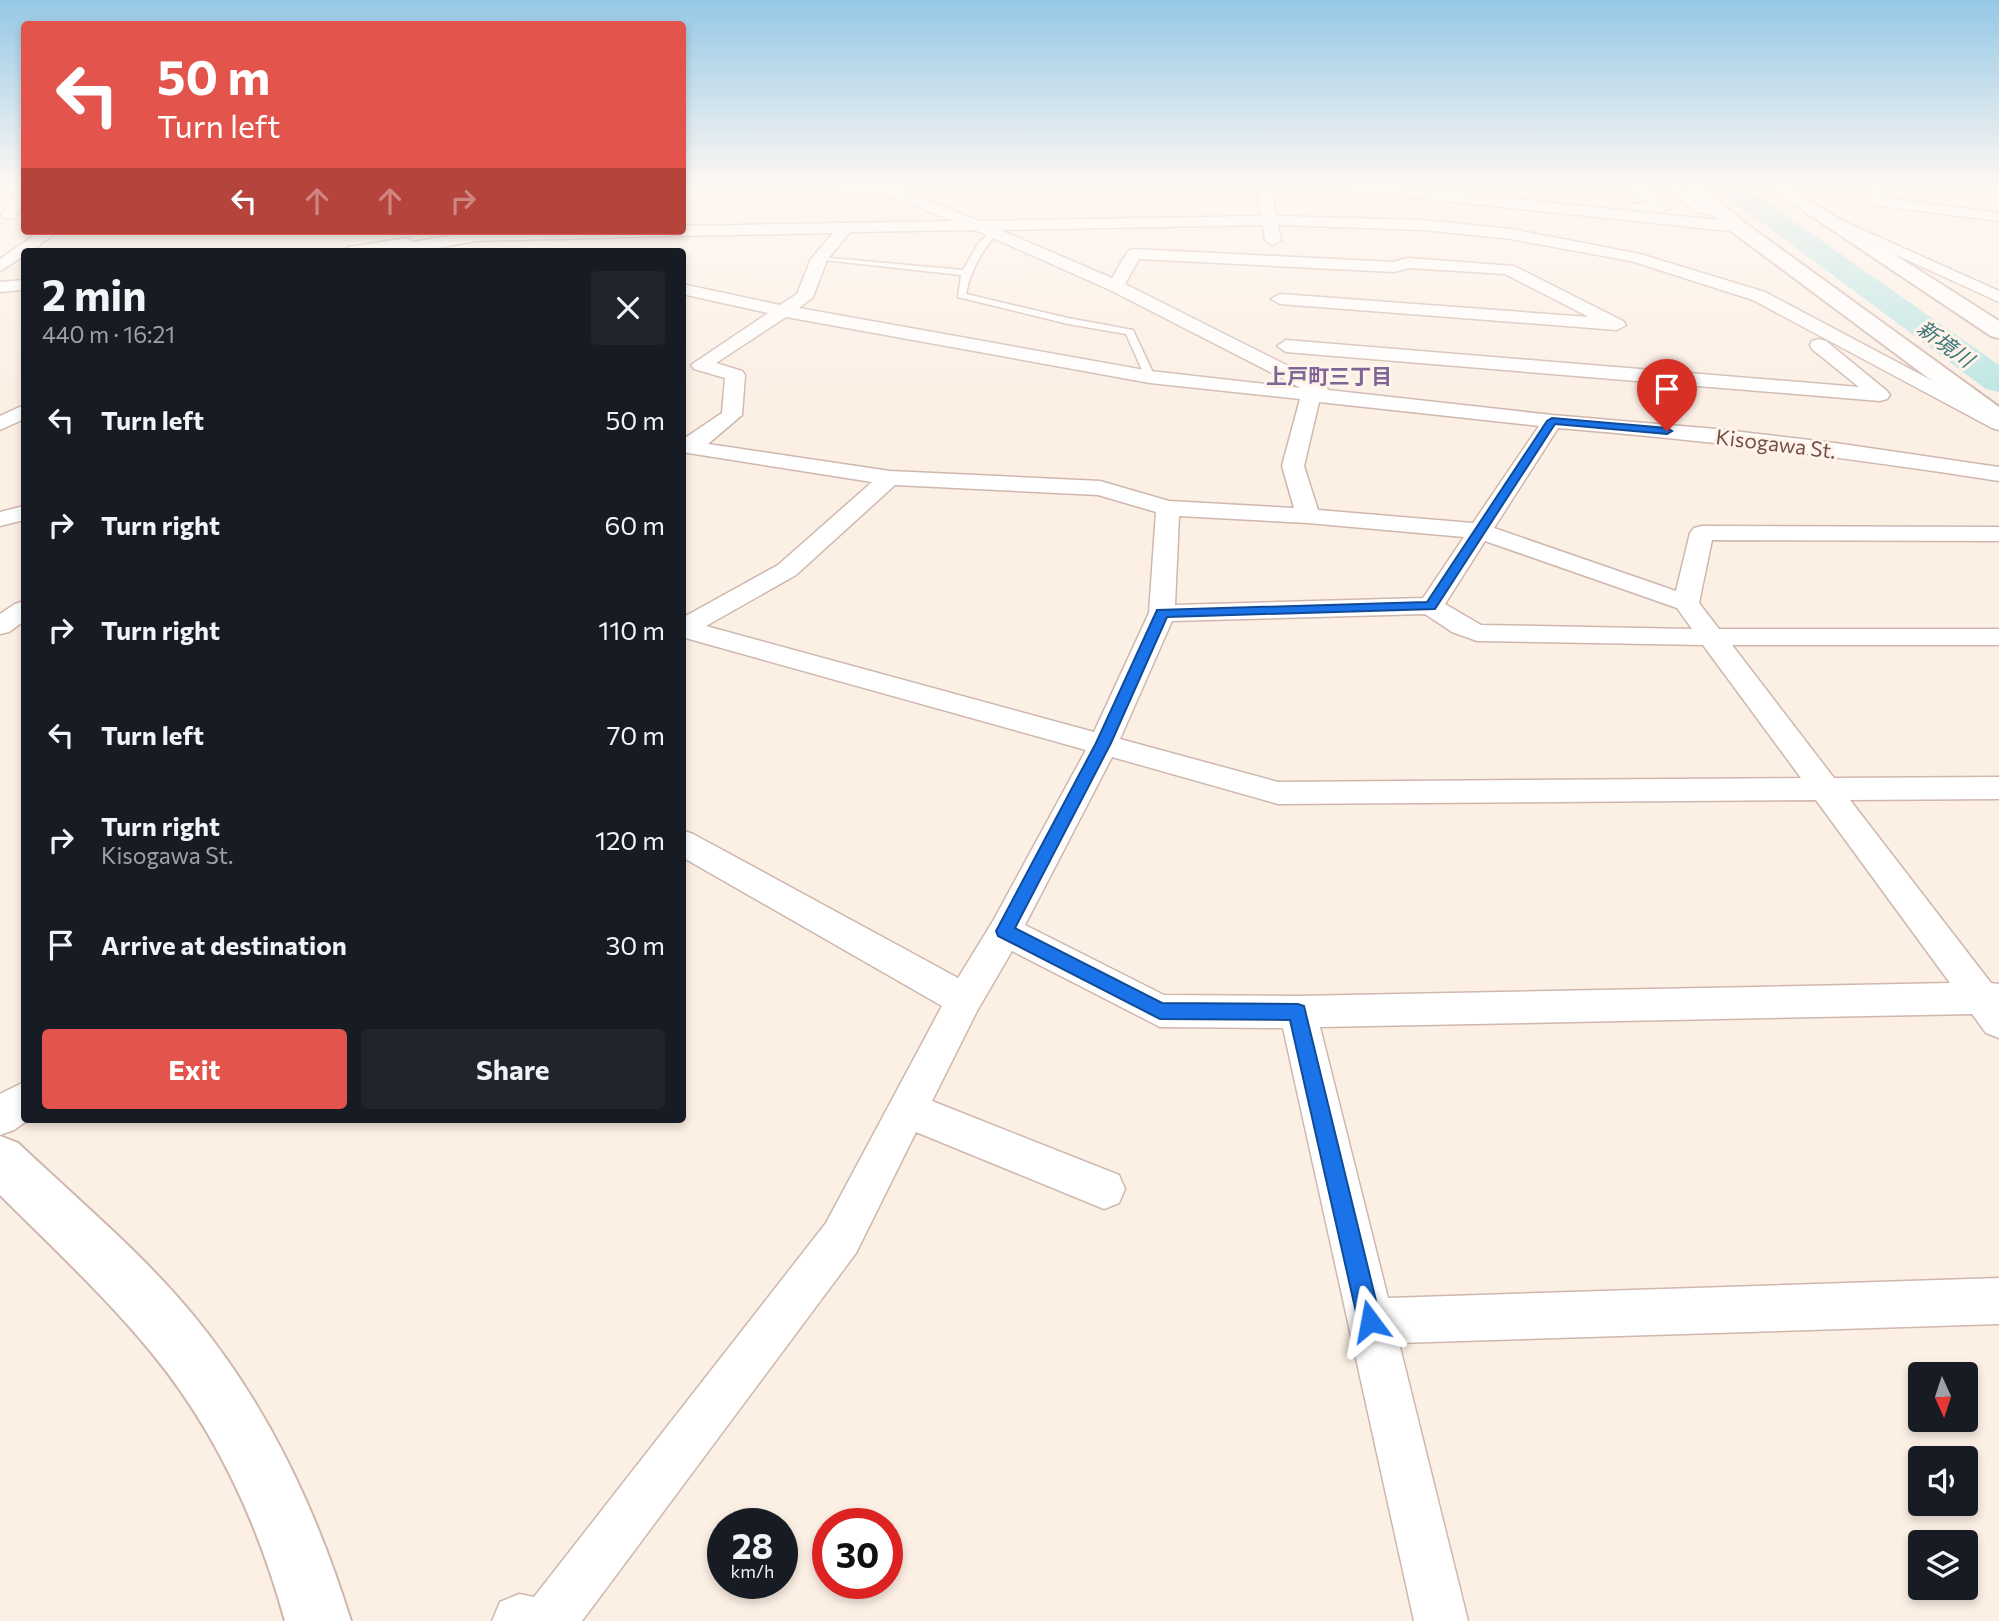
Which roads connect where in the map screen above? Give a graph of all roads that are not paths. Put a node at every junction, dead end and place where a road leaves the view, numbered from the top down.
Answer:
1 (819, 259) joint
2 (974, 259) edge
3 (1053, 259) edge
4 (1131, 259) edge
5 (1159, 259) edge
6 (1275, 259) edge
7 (1639, 259) edge
8 (1780, 259) edge
9 (1885, 259) edge
10 (1913, 259) edge
11 (966, 272) junction
12 (1278, 281) junction
13 (21, 285) edge
14 (1116, 286) junction
15 (0, 287) edge
16 (686, 290) edge
17 (1759, 296) junction
18 (1999, 297) edge
19 (784, 311) junction
20 (1999, 331) edge
21 (1285, 334) junction
22 (1289, 373) junction
23 (1150, 377) junction
24 (1322, 396) junction
25 (21, 414) edge
26 (1552, 421) junction
27 (1999, 422) edge
28 (0, 424) edge
29 (687, 446) edge
30 (1999, 474) edge
31 (890, 478) junction
32 (1168, 508) junction
33 (21, 514) edge
34 (1308, 516) junction
35 (0, 519) edge
36 (1478, 531) junction
37 (1999, 534) edge
38 (1686, 603) junction
39 (1431, 606) junction
40 (21, 611) edge
41 (1162, 613) junction
42 (0, 626) edge
43 (686, 626) edge
44 (686, 629) edge
45 (1999, 636) edge
46 (1711, 637) junction
47 (1104, 743) junction
48 (1999, 788) edge
49 (1826, 790) junction
50 (686, 844) edge
51 (1004, 931) junction
52 (964, 1000) junction
53 (1993, 1006) edge
54 (1298, 1012) junction
55 (21, 1102) edge
56 (907, 1110) junction
57 (0, 1118) edge
58 (0, 1160) edge
59 (1104, 1189) dead end
60 (1999, 1301) edge
61 (1370, 1321) junction
62 (318, 1621) edge
63 (519, 1621) edge
64 (527, 1621) edge
65 (549, 1621) edge
66 (1441, 1621) edge

1 - 11 lane
1 - 19 street
2 - 11 lane
3 - 14 street
4 - 14 street
5 - 12 street
6 - 12 street
7 - 17 street
8 - 27 street
9 - 20 street
10 - 18 street
11 - 23 lane
12 - 12 street
12 - 21 street
13 - 15 street
14 - 22 street
16 - 19 street, Kisogawa St.
17 - 21 street
17 - 27 street
19 - 23 street, Kisogawa St.
19 - 29 street
21 - 22 street
22 - 24 street
23 - 24 street, Kisogawa St.
24 - 26 street, Kisogawa St.
24 - 34 street
25 - 28 street
26 - 30 street, Kisogawa St.
26 - 36 street
29 - 31 street
31 - 32 street
31 - 43 street
32 - 34 street
32 - 41 street
33 - 35 street
34 - 36 street
36 - 38 street
36 - 39 street
37 - 38 street
38 - 46 street
39 - 41 street
39 - 46 street
40 - 42 street
41 - 47 street
44 - 47 street
45 - 46 street
46 - 49 street
47 - 49 street
47 - 51 street
48 - 49 street
49 - 53 street
50 - 52 street
51 - 52 street
51 - 54 street
52 - 56 street
53 - 54 street
54 - 61 street
55 - 57 street
56 - 59 street
56 - 65 street
58 - 62 street
60 - 61 street
61 - 66 street
63 - 64 street

